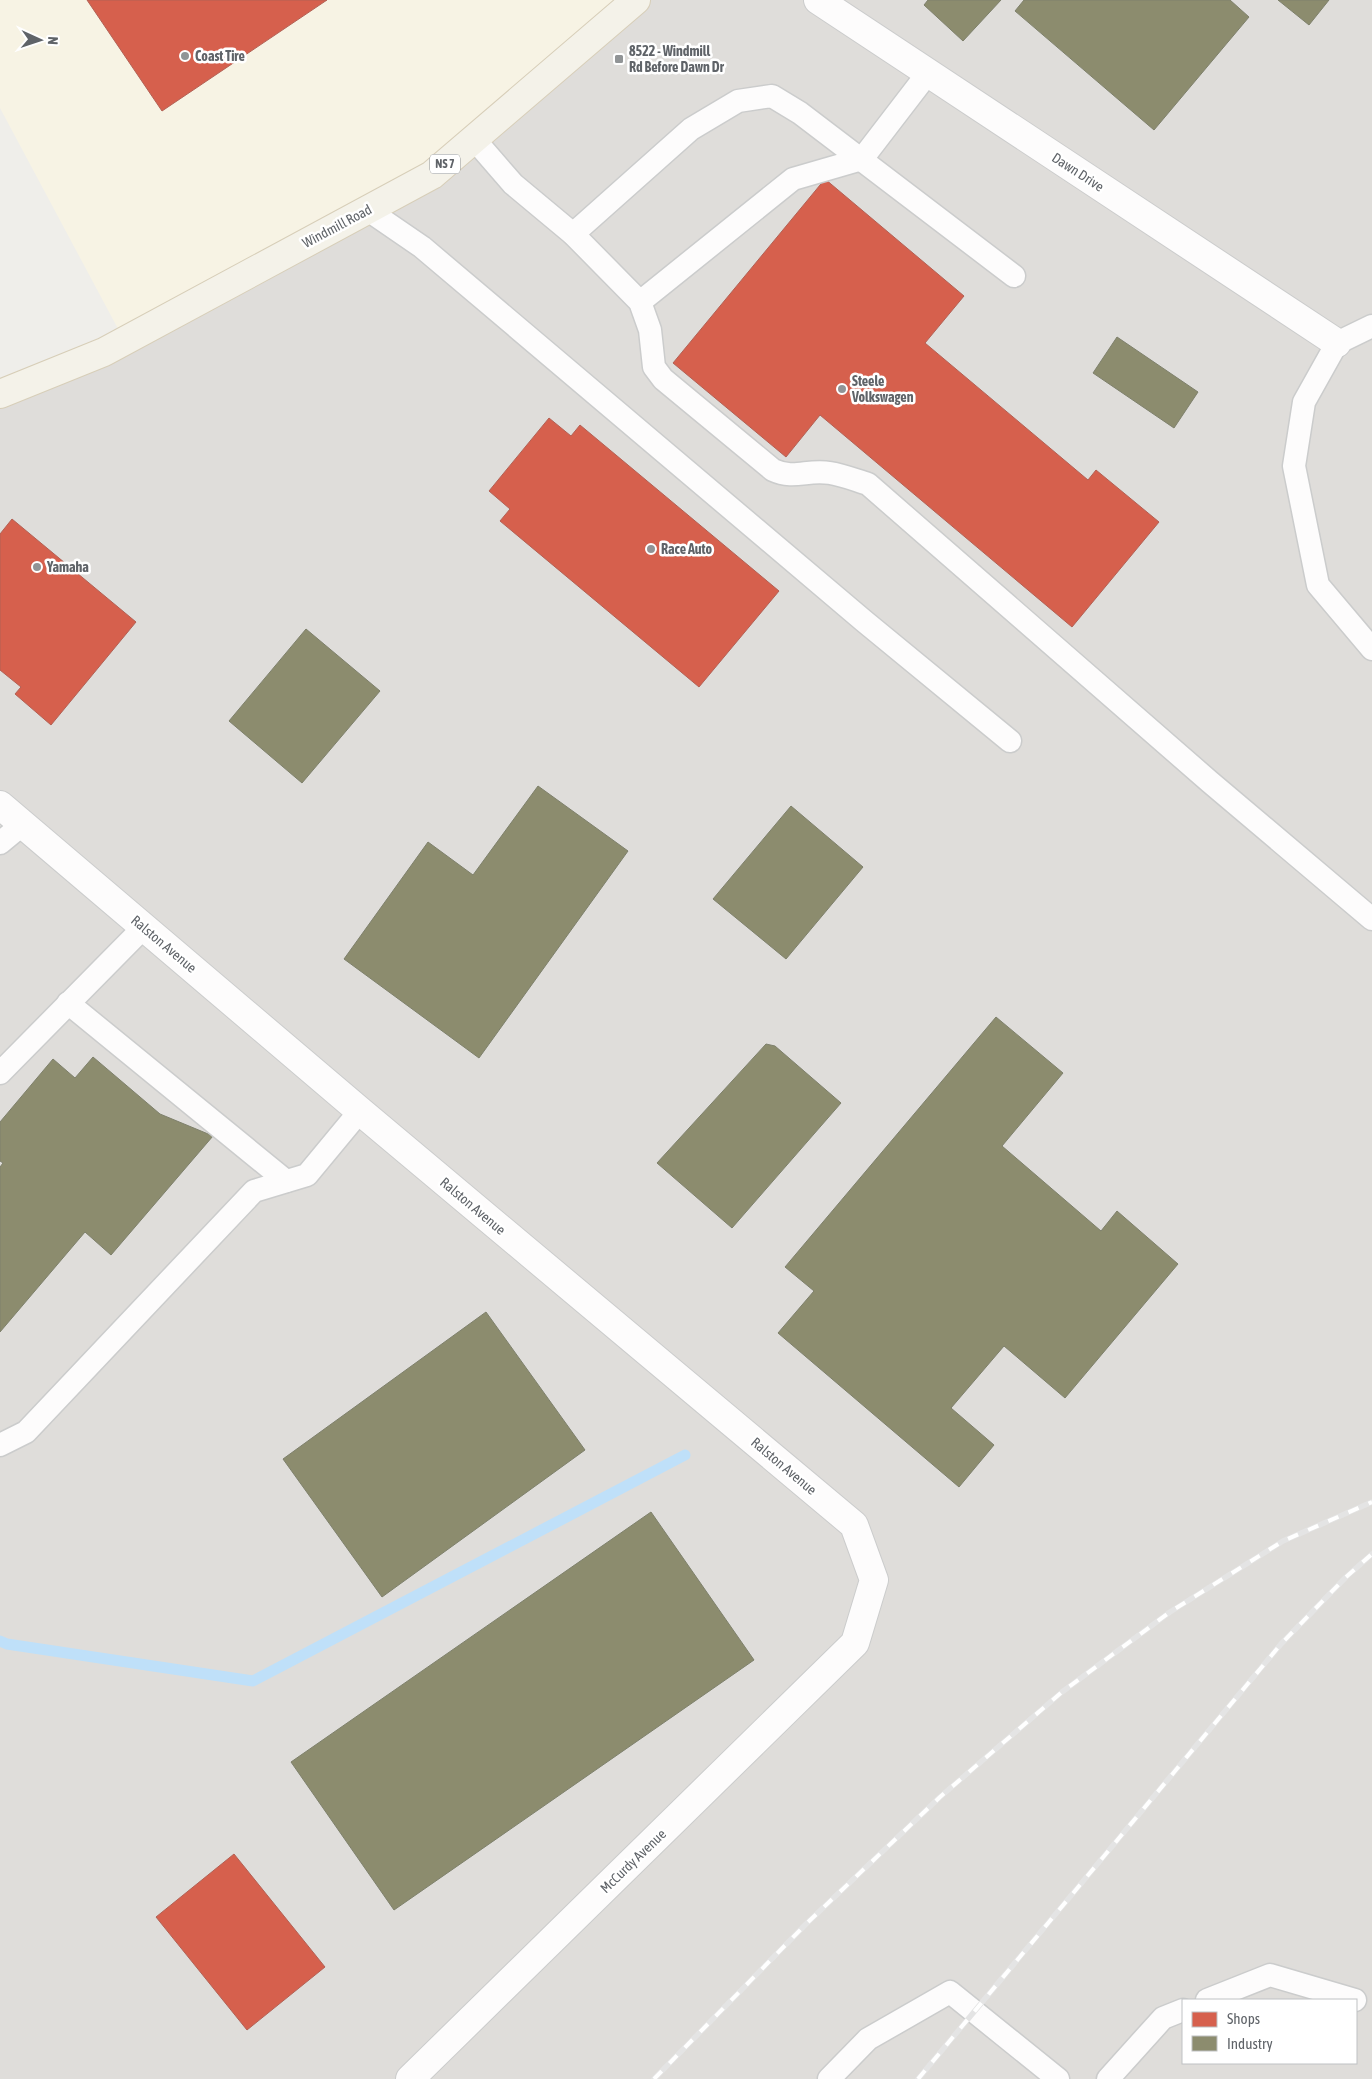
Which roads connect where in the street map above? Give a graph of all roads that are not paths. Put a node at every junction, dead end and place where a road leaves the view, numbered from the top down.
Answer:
1 (636, 0) edge
2 (818, 0) edge
3 (928, 73) junction
4 (474, 139) junction
5 (862, 159) junction
6 (368, 210) junction
7 (573, 234) junction
8 (1014, 276) dead end
9 (640, 302) junction
10 (1372, 326) edge
11 (1337, 343) junction
12 (0, 394) edge
13 (1372, 649) edge
14 (1010, 741) dead end
15 (0, 805) edge
16 (23, 824) junction
17 (0, 843) edge
18 (1372, 919) edge
19 (144, 927) junction
20 (68, 1003) junction
21 (0, 1073) edge
22 (360, 1111) junction
23 (286, 1181) junction
24 (0, 1445) edge
25 (856, 1643) joint
26 (1210, 1999) edge
27 (1352, 1999) edge
28 (1357, 2001) edge
29 (1372, 2005) edge
30 (1182, 2010) edge
31 (410, 2079) edge
32 (829, 2079) edge
33 (1058, 2079) edge
34 (1108, 2079) edge

1 - 4 main road, Windmill Road / NS 7
2 - 3 street, Dawn Drive
3 - 5 lane
3 - 11 street, Dawn Drive
4 - 6 main road, Windmill Road / NS 7
4 - 7 lane
5 - 7 lane
5 - 8 lane
5 - 9 lane
6 - 12 main road, Windmill Road / NS 7
6 - 14 lane
7 - 9 lane
9 - 18 lane
10 - 11 lane
11 - 13 lane
15 - 16 street, Ralston Avenue
16 - 17 lane
16 - 19 street, Ralston Avenue
19 - 20 lane
19 - 22 street, Ralston Avenue
20 - 21 lane
20 - 23 lane
22 - 23 lane
22 - 25 street, Ralston Avenue
23 - 24 lane
25 - 31 street, McCurdy Avenue
26 - 27 lane
28 - 29 lane
30 - 34 lane
32 - 33 lane

